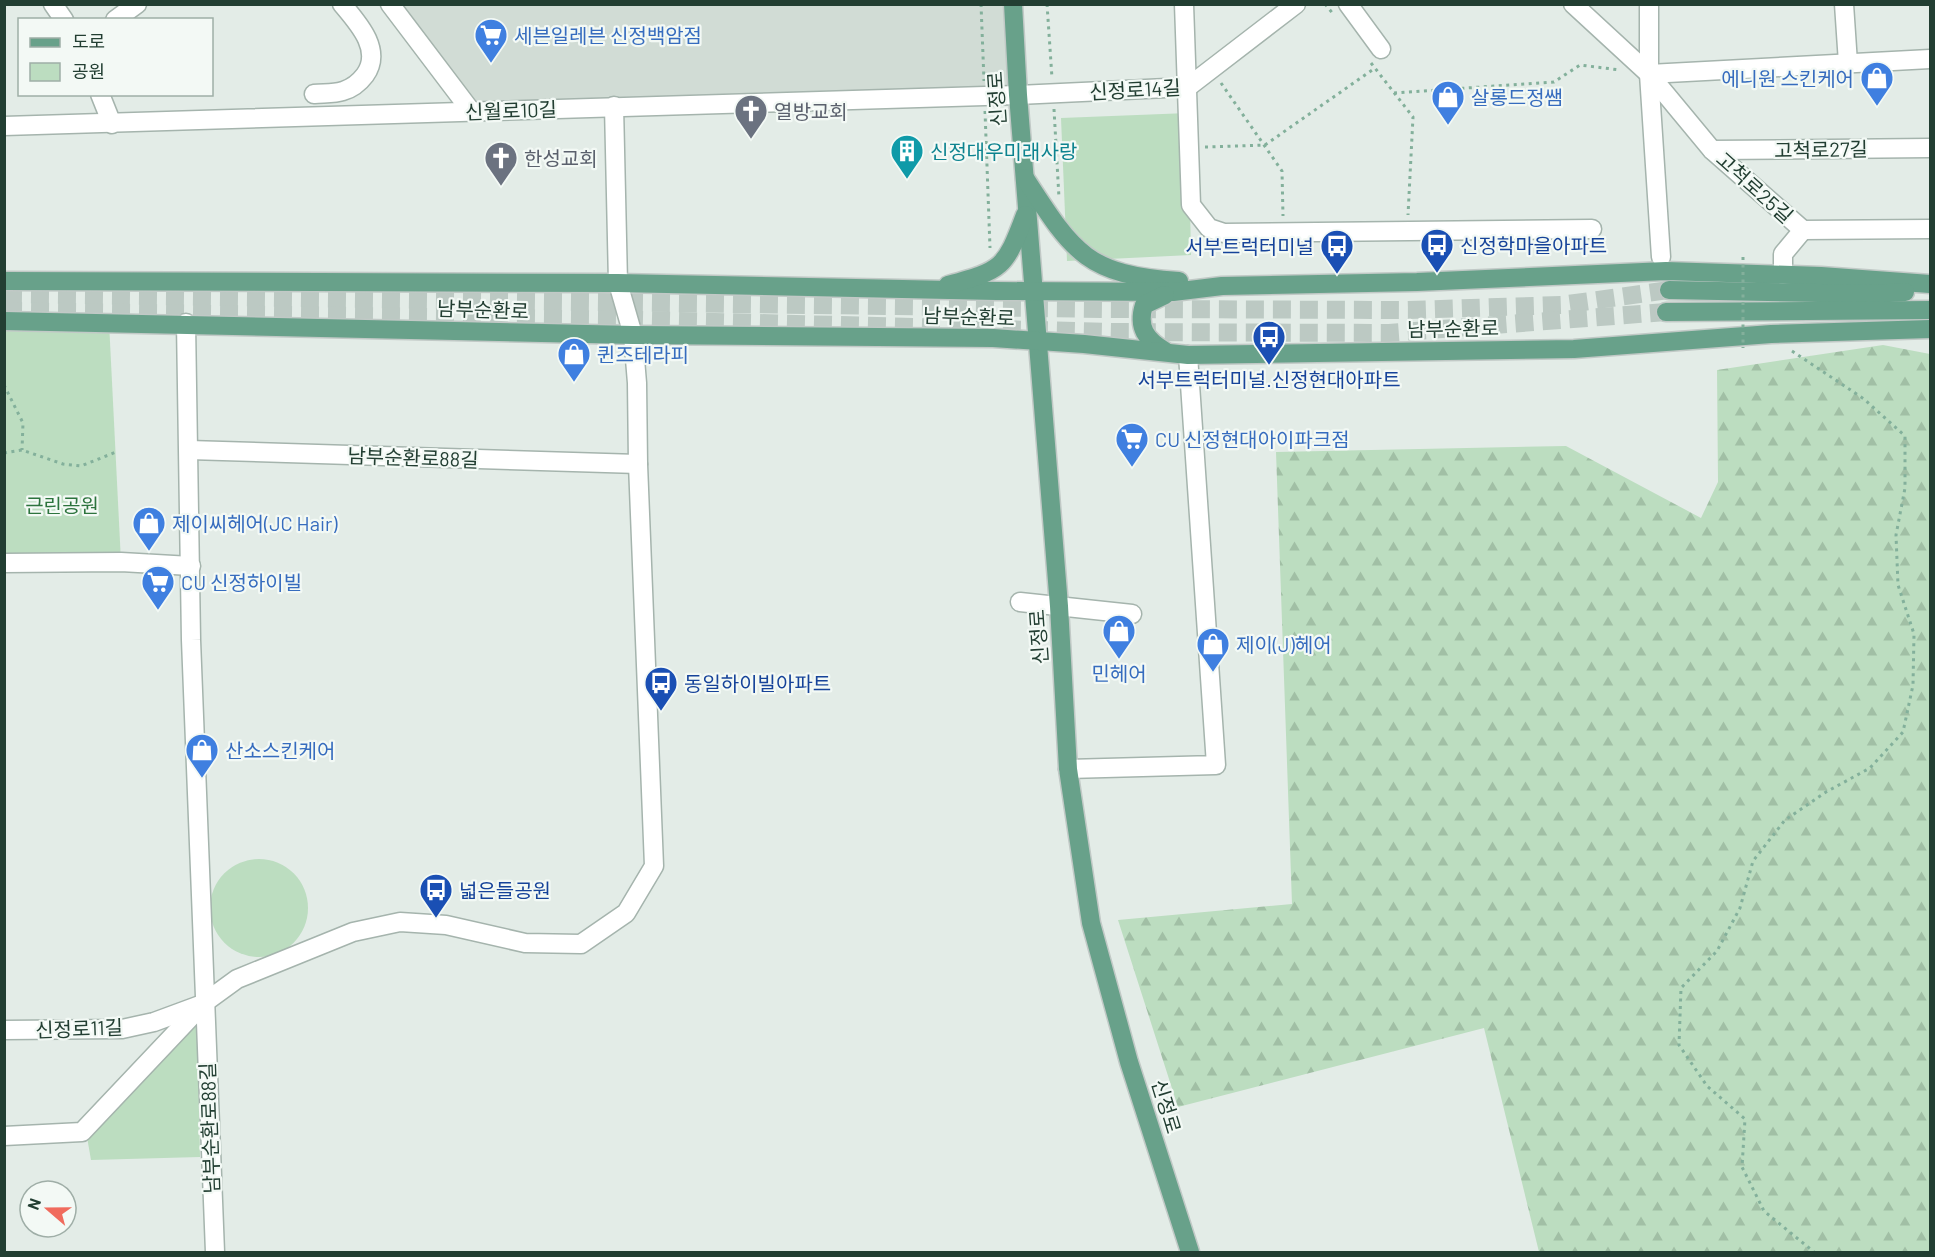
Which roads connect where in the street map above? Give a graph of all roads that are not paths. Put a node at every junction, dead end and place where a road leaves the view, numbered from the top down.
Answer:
1 (53, 4) edge
2 (137, 4) edge
3 (342, 4) edge
4 (390, 4) edge
5 (1013, 4) edge
6 (1184, 4) edge
7 (1296, 4) edge
8 (1348, 4) edge
9 (1573, 4) edge
10 (1649, 4) edge
11 (1844, 4) edge
12 (63, 18) edge
13 (118, 18) edge
14 (1374, 54) road end
15 (1930, 59) edge
16 (1848, 63) junction
17 (1649, 74) junction
18 (1188, 87) junction
19 (314, 94) dead end
20 (1018, 95) junction
21 (101, 96) edge
22 (614, 106) junction
23 (471, 111) junction
24 (112, 124) junction
25 (4, 126) edge
26 (1930, 148) edge
27 (1712, 150) junction
28 (1024, 177) junction
29 (1027, 211) junction
30 (1592, 229) dead end
31 (1930, 229) edge
32 (1803, 230) junction
33 (1661, 257) dead end
34 (1783, 275) junction
35 (4, 280) edge
36 (618, 283) junction
37 (1930, 284) edge
38 (1222, 286) junction
39 (929, 290) junction
40 (1669, 290) tunnel mouth
41 (1930, 290) edge
42 (1035, 291) junction
43 (1173, 292) junction
44 (1930, 310) edge
45 (1666, 312) tunnel mouth
46 (4, 321) edge
47 (186, 323) junction
48 (1930, 329) edge
49 (633, 335) junction
50 (1039, 342) junction
51 (1166, 352) junction
52 (1188, 355) junction
53 (189, 450) junction
54 (638, 464) junction
55 (4, 562) edge
56 (191, 566) junction
57 (1020, 602) dead end
58 (1059, 606) junction
59 (1132, 614) dead end
60 (1068, 769) junction
61 (204, 1003) junction
62 (4, 1030) edge
63 (4, 1136) edge
64 (214, 1252) edge
65 (1190, 1252) edge

1 - 12 street
2 - 13 street
3 - 19 street
4 - 23 street
5 - 20 main road, 신정로
6 - 18 street
7 - 18 street, 신정로14길
8 - 14 street
9 - 17 street
10 - 17 street
11 - 16 street
15 - 16 street
16 - 17 street
17 - 27 street, 고척로25길
17 - 33 street
18 - 20 street, 신정로14길
18 - 30 street
20 - 22 street, 신월로10길
20 - 28 main road, 신정로
21 - 24 street
22 - 23 street, 신월로10길
22 - 36 street
23 - 24 street, 신월로10길
24 - 25 street, 신월로10길
26 - 27 street, 고척로27길
27 - 32 street, 고척로25길
28 - 29 main road, 신정로
28 - 38 main road
29 - 39 main road
29 - 42 main road, 신정로
31 - 32 street, 고척로25길
32 - 34 street
34 - 37 main road, 남부순환로
34 - 38 main road, 남부순환로
35 - 36 main road, 남부순환로
36 - 39 main road, 남부순환로
36 - 49 street
38 - 43 main road, 남부순환로
39 - 42 main road, 남부순환로
40 - 41 main road
42 - 43 main road, 남부순환로
42 - 50 main road, 신정로
43 - 51 main road
44 - 45 main road
46 - 47 main road, 남부순환로
47 - 49 main road, 남부순환로
47 - 53 street
48 - 52 main road, 남부순환로
49 - 50 main road, 남부순환로
49 - 54 street
50 - 51 main road, 남부순환로
50 - 58 main road, 신정로
51 - 52 main road, 남부순환로
52 - 60 street
53 - 54 street, 남부순환로88길
53 - 56 street
54 - 61 street
55 - 56 street
56 - 61 street, 남부순환로88길
57 - 58 street
58 - 59 street
58 - 60 main road, 신정로
60 - 65 main road, 신정로
61 - 62 street, 신정로11길
61 - 63 street
61 - 64 street, 남부순환로88길

